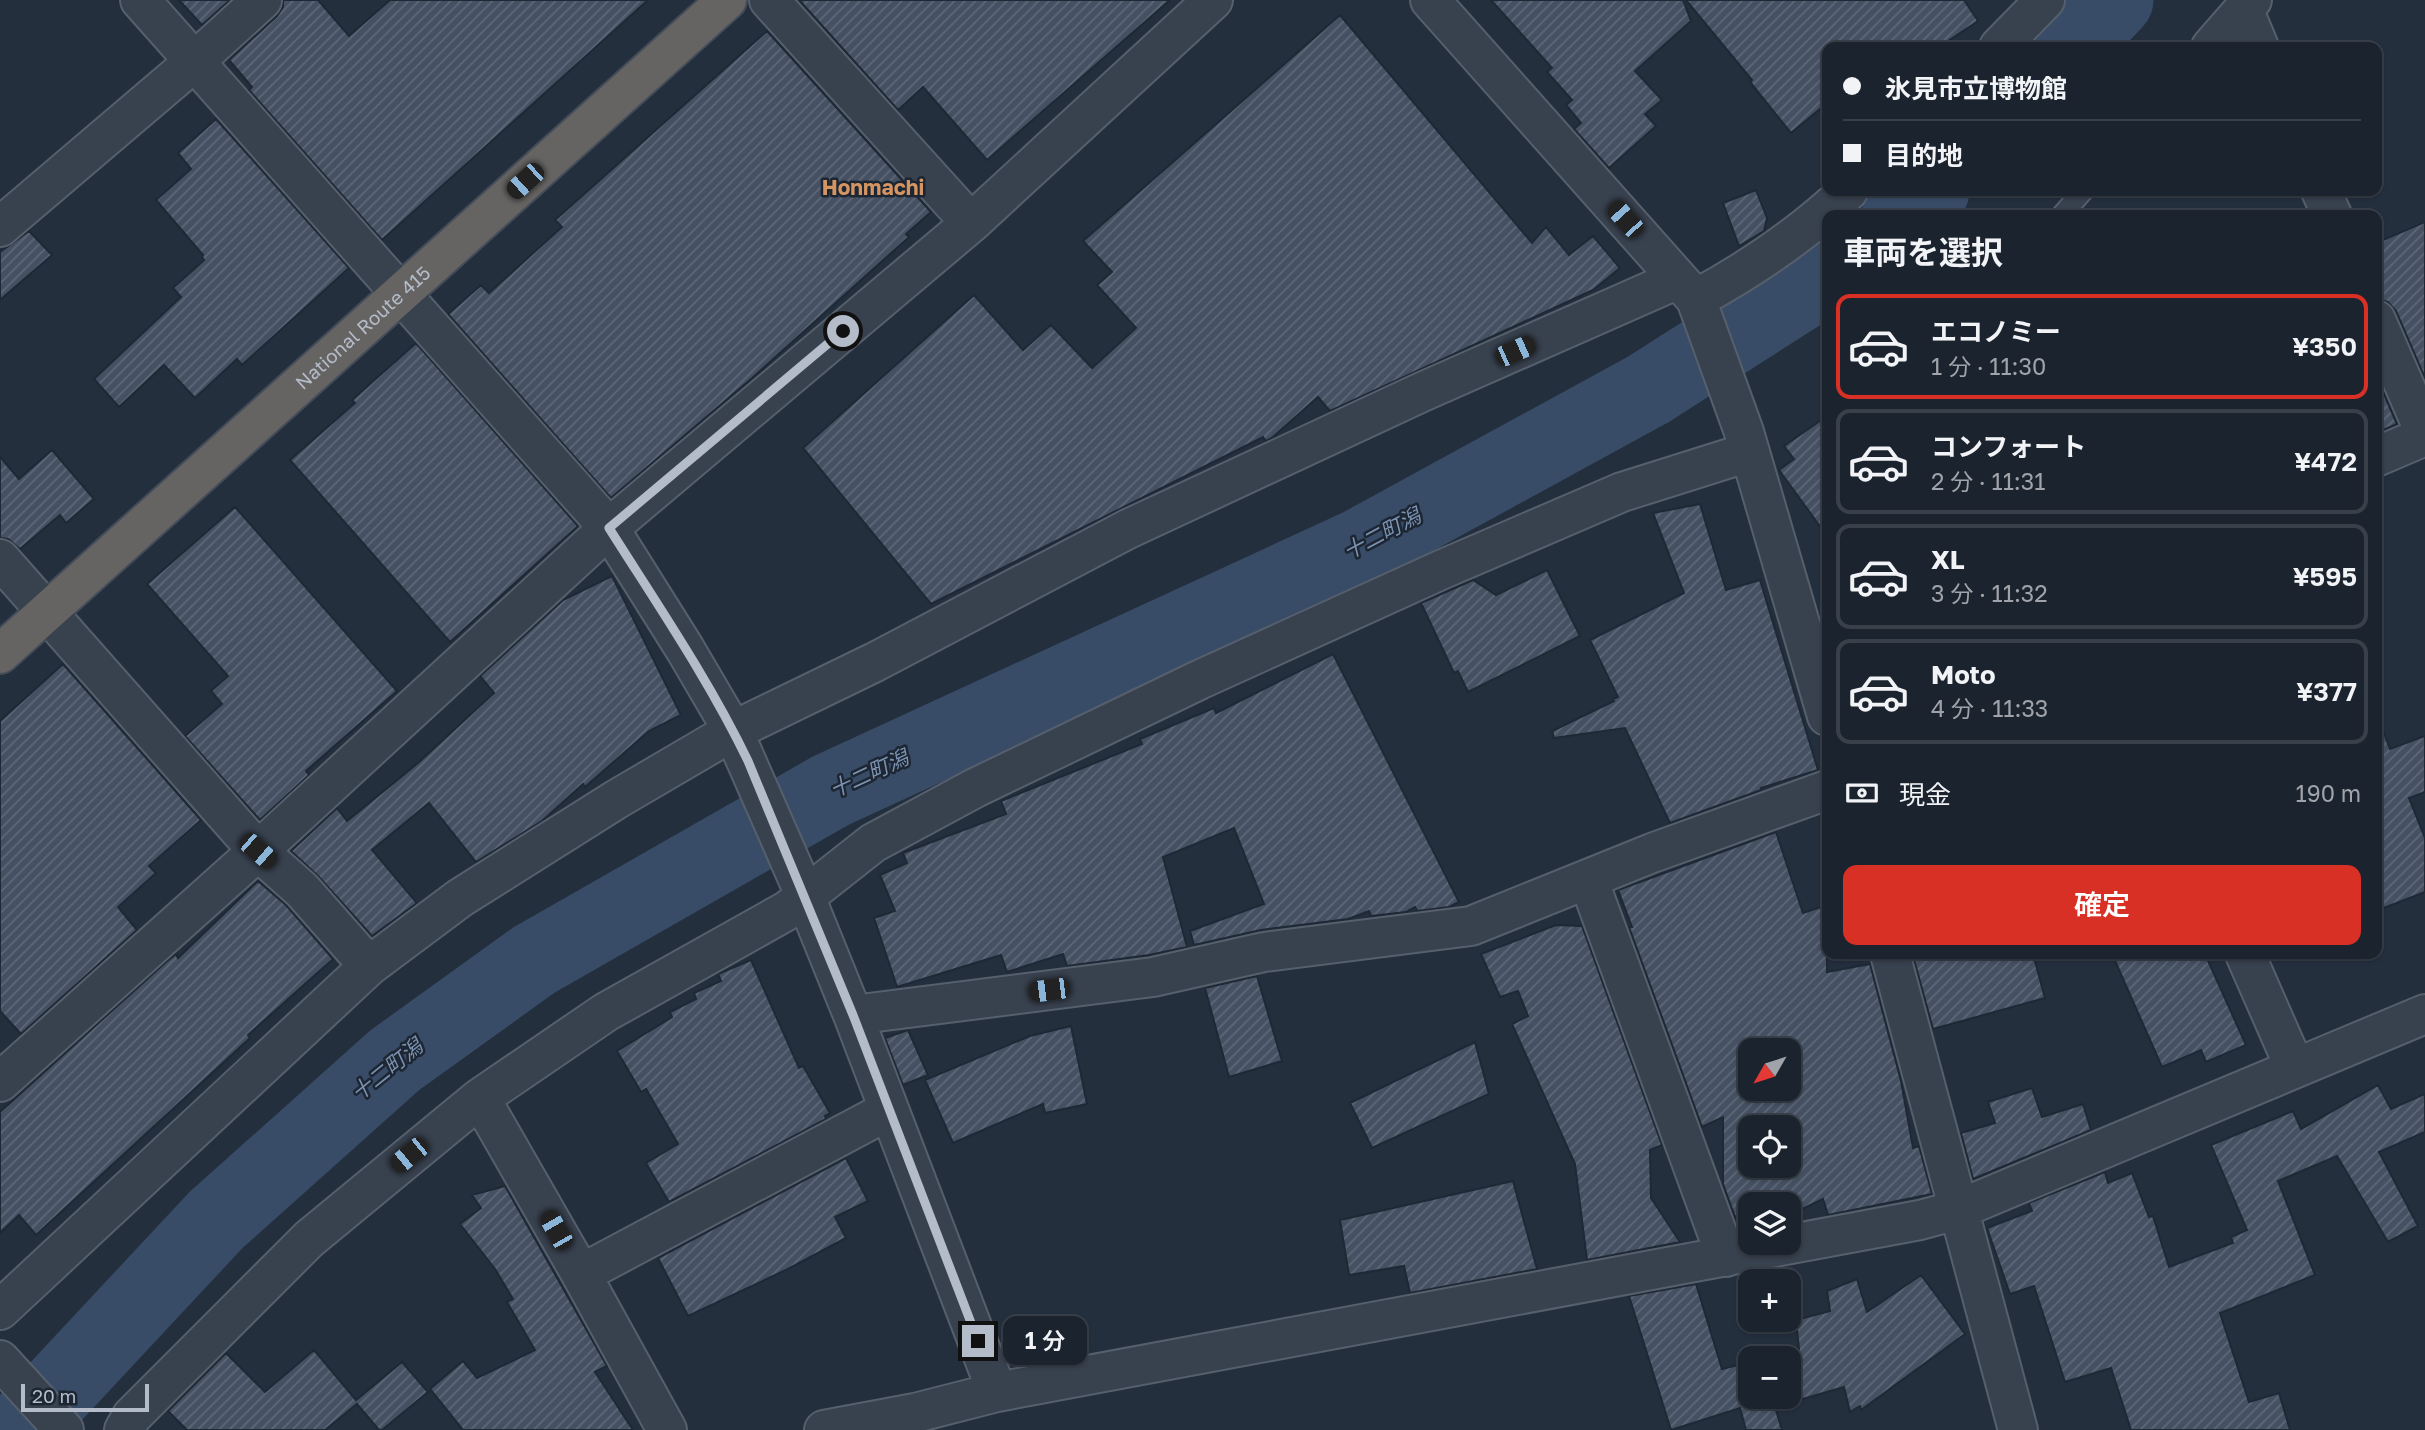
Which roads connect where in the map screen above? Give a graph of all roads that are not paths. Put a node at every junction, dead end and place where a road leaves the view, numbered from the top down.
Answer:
1 (141, 0) edge
2 (262, 0) edge
3 (727, 0) edge
4 (769, 0) edge
5 (1213, 0) edge
6 (1430, 0) edge
7 (2045, 0) edge
8 (2248, 5) edge
9 (2004, 42) edge
10 (2215, 42) edge
11 (2258, 42) edge
12 (195, 61) junction
13 (1843, 196) edge
14 (2078, 196) edge
15 (1828, 210) edge
16 (2066, 210) edge
17 (1822, 215) edge
18 (971, 223) junction
19 (0, 227) edge
20 (1687, 289) junction
21 (401, 292) junction
22 (2382, 334) edge
23 (2425, 434) edge
24 (1747, 442) junction
25 (2382, 454) edge
26 (609, 528) junction
27 (0, 559) edge
28 (47, 612) junction
29 (0, 654) edge
30 (1821, 674) edge
31 (741, 746) junction
32 (1822, 792) edge
33 (258, 851) junction
34 (1588, 879) junction
35 (801, 888) junction
36 (1891, 959) edge
37 (2247, 959) edge
38 (369, 966) junction
39 (2425, 1014) edge
40 (853, 1015) junction
41 (2295, 1068) junction
42 (0, 1082) edge
43 (480, 1097) junction
44 (889, 1110) junction
45 (1957, 1210) junction
46 (1726, 1257) junction
47 (581, 1274) junction
48 (0, 1310) edge
49 (0, 1360) edge
50 (998, 1392) junction
51 (918, 1421) edge
52 (64, 1430) edge
53 (124, 1430) edge
54 (667, 1430) edge
55 (824, 1430) edge
56 (2018, 1430) edge

1 - 12 street
2 - 12 street
3 - 21 highway, National Route 415
4 - 18 street
5 - 18 street
6 - 20 street
7 - 9 street
8 - 10 street
8 - 11 street
12 - 19 street
12 - 21 street
13 - 15 street
14 - 16 lane
17 - 20 street
18 - 26 street
20 - 24 street
20 - 31 street
21 - 26 street
21 - 28 highway, National Route 415
22 - 23 street
23 - 25 street
24 - 30 street
24 - 35 street
26 - 31 street
26 - 33 street
27 - 28 street
28 - 29 highway, National Route 415
28 - 33 street
31 - 35 street
31 - 38 street
32 - 34 street
33 - 38 street
33 - 42 street
34 - 40 street
34 - 46 street
35 - 40 street
35 - 43 street
36 - 45 street
37 - 41 street
38 - 48 street
39 - 41 street
40 - 44 street
41 - 45 street
43 - 47 street
43 - 53 street
44 - 47 street
44 - 50 street
45 - 46 street
45 - 56 street
46 - 50 street
47 - 54 street
49 - 52 street
50 - 51 street
51 - 55 street

